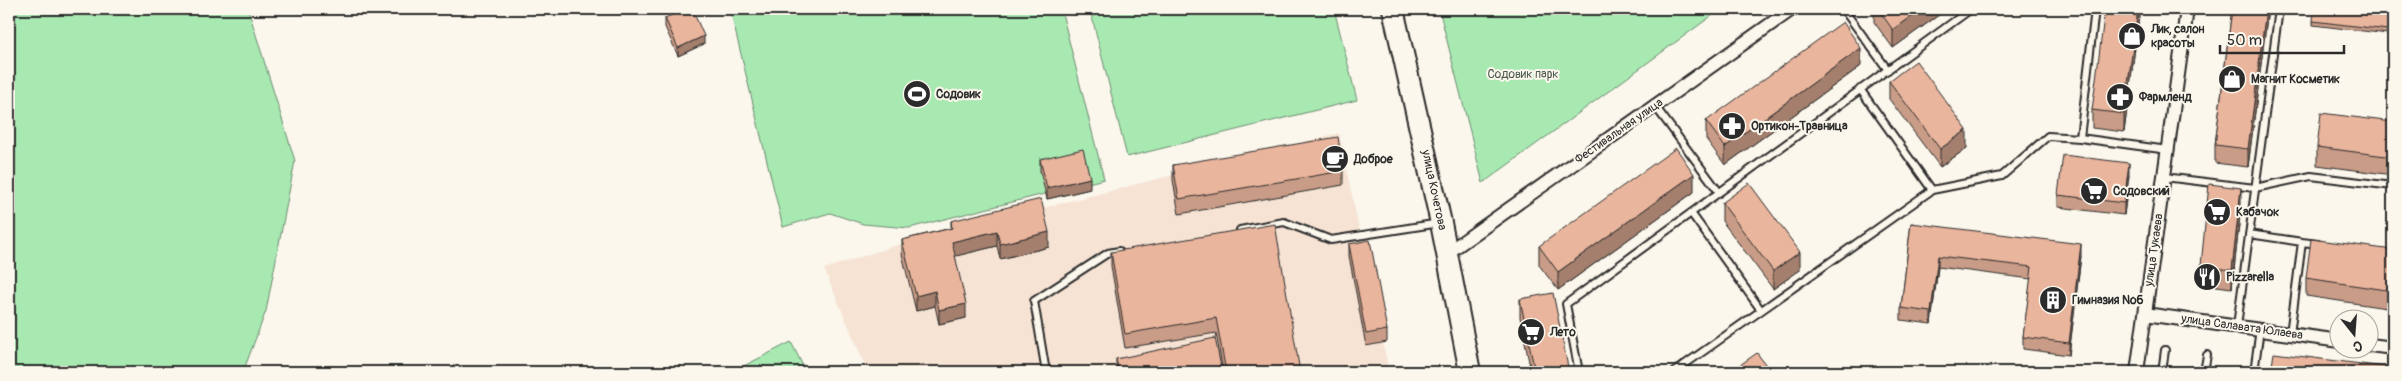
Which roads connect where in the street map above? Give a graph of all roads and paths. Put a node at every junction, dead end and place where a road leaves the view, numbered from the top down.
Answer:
1 (1393, 9) edge
2 (1792, 9) edge
3 (1843, 9) edge
4 (1971, 9) edge
5 (2095, 9) edge
6 (2187, 9) edge
7 (2279, 9) edge
8 (1888, 70) junction
9 (1860, 90) junction
10 (1655, 106) junction
11 (2080, 138) junction
12 (2168, 150) junction
13 (2164, 177) junction
14 (2393, 186) edge
15 (2255, 188) junction
16 (1932, 190) junction
17 (1719, 192) junction
18 (1691, 213) junction
19 (1441, 223) junction
20 (1235, 231) edge
21 (2249, 234) junction
22 (2302, 242) junction
23 (2329, 245) edge
24 (1127, 250) edge
25 (1447, 253) junction
26 (1762, 310) junction
27 (2145, 314) junction
28 (2237, 326) junction
29 (2260, 330) junction
30 (2290, 334) junction
31 (2330, 340) edge
32 (2380, 346) edge
33 (2393, 348) edge
34 (2165, 350) dead end
35 (2207, 355) dead end
36 (1046, 372) edge
37 (1470, 372) edge
38 (1579, 372) edge
39 (1674, 372) edge
40 (2137, 372) edge
41 (2162, 372) edge
42 (2204, 372) edge
43 (2254, 372) edge

1 - 19 main road, улица Кочетова
2 - 10 street, Фестивальная улица
3 - 8 lane
4 - 8 lane
5 - 11 lane
6 - 12 street, улица Тукаева
7 - 15 lane
8 - 9 lane
9 - 16 lane
9 - 17 lane
10 - 17 lane
10 - 25 street, Фестивальная улица
11 - 12 lane
11 - 16 lane
12 - 13 street, улица Тукаева
13 - 15 lane
13 - 27 street, улица Тукаева
14 - 15 lane
15 - 21 lane
16 - 26 lane
17 - 18 lane
18 - 26 lane
18 - 38 lane
19 - 20 lane
19 - 25 main road, улица Кочетова
21 - 22 lane
21 - 28 lane
22 - 23 lane
22 - 30 lane
24 - 36 lane
25 - 37 main road, улица Кочетова
26 - 39 lane
27 - 28 street, улица Салавата Юлаева
27 - 40 street, улица Тукаева
28 - 29 street, улица Салавата Юлаева
29 - 30 street, улица Салавата Юлаева
29 - 43 lane
30 - 31 street, улица Салавата Юлаева
32 - 33 street
34 - 41 lane
35 - 42 lane

